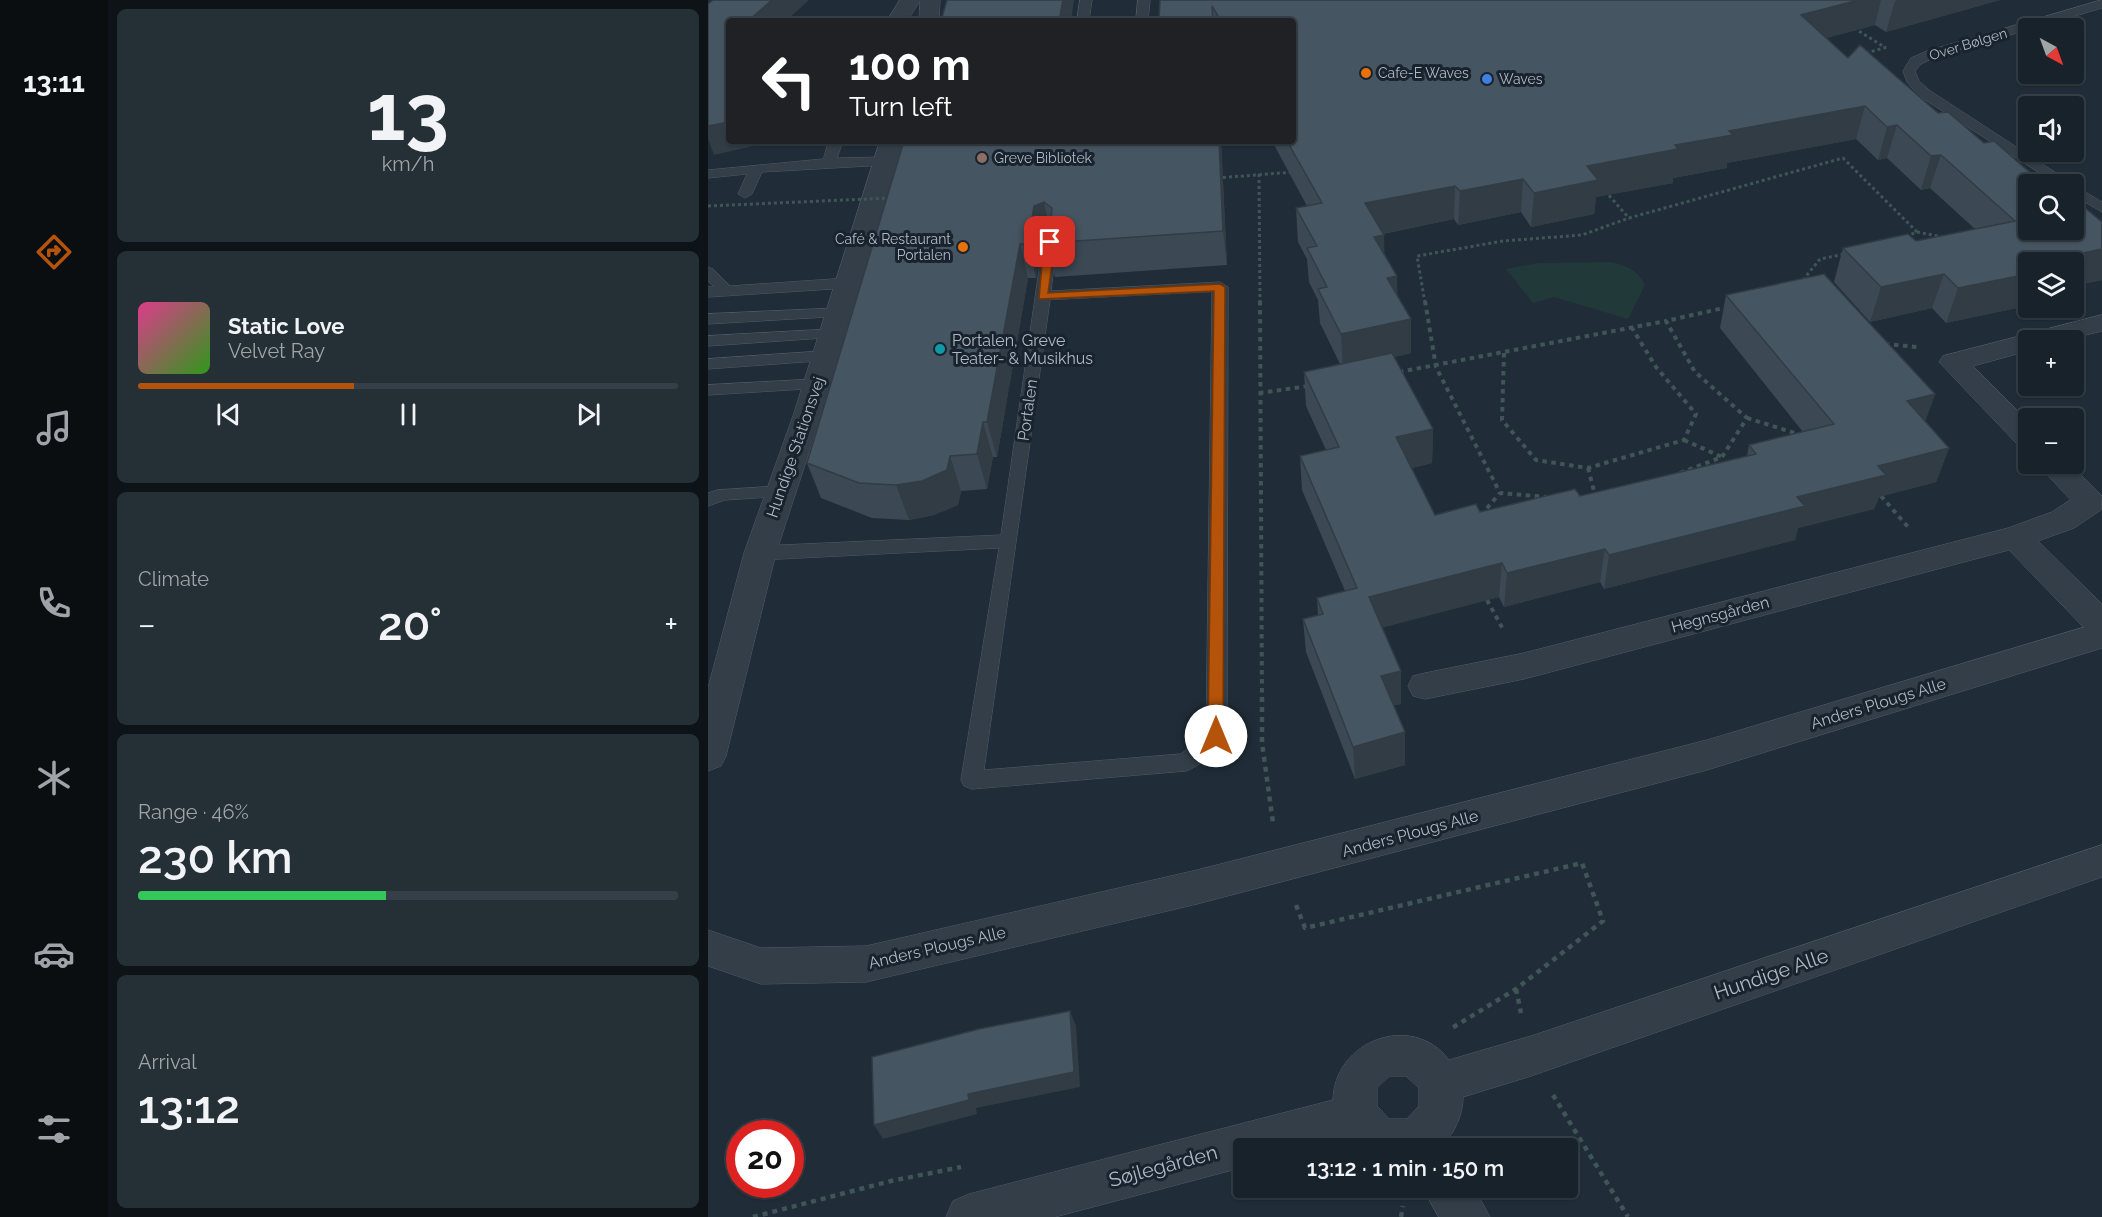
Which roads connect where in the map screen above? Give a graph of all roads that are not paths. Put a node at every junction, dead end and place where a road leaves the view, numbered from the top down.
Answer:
1 (910, 0) edge
2 (930, 0) edge
3 (1086, 0) edge
4 (1144, 0) edge
5 (2102, 4) edge
6 (896, 18) edge
7 (929, 18) edge
8 (1083, 18) edge
9 (1142, 18) edge
10 (835, 144) edge
11 (889, 151) edge
12 (829, 163) junction
13 (757, 168) junction
14 (708, 174) edge
15 (2050, 174) edge
16 (745, 194) dead end
17 (2084, 196) edge
18 (2102, 208) edge
19 (1050, 242) edge
20 (708, 272) edge
21 (848, 283) junction
22 (726, 291) junction
23 (708, 292) edge
24 (1042, 296) junction
25 (708, 319) edge
26 (2102, 323) edge
27 (2074, 330) edge
28 (832, 334) junction
29 (708, 341) edge
30 (2018, 345) edge
31 (708, 364) edge
32 (816, 384) junction
33 (708, 390) edge
34 (2018, 428) edge
35 (2063, 474) edge
36 (779, 492) junction
37 (708, 500) edge
38 (2015, 537) junction
39 (1009, 541) junction
40 (760, 553) junction
41 (2102, 625) edge
42 (2102, 634) edge
43 (1425, 686) dead end
44 (708, 756) edge
45 (2102, 861) edge
46 (708, 948) edge
47 (1440, 1083) junction
48 (1357, 1115) junction
49 (1382, 1138) edge
50 (1419, 1138) edge
51 (1453, 1198) edge
52 (969, 1217) edge
53 (1467, 1217) edge

1 - 6 street
2 - 7 street
3 - 8 lane
4 - 9 lane
5 - 15 lane, Over Bølgen
10 - 12 lane
11 - 12 lane
11 - 21 street, Hundige Stationsvej
12 - 13 lane
13 - 14 lane
13 - 16 lane
17 - 18 lane
19 - 24 lane, Portalen
20 - 22 lane
21 - 22 lane
21 - 28 street, Hundige Stationsvej
22 - 23 lane
24 - 39 lane, Portalen
24 - 39 lane, Portalen
25 - 28 lane
26 - 27 street
28 - 29 lane
28 - 31 lane
28 - 32 street, Hundige Stationsvej
30 - 34 street
32 - 33 lane
32 - 36 street, Hundige Stationsvej
35 - 38 street, Hegnsgården
36 - 37 lane
36 - 40 street, Hundige Stationsvej
38 - 41 street
38 - 43 street, Hegnsgården
39 - 40 lane
40 - 44 street, Hundige Stationsvej
42 - 46 street, Anders Plougs Alle
45 - 47 street, Hundige Alle
47 - 48 street
47 - 50 street
48 - 49 street
48 - 52 street, Søjlegården
51 - 53 street

